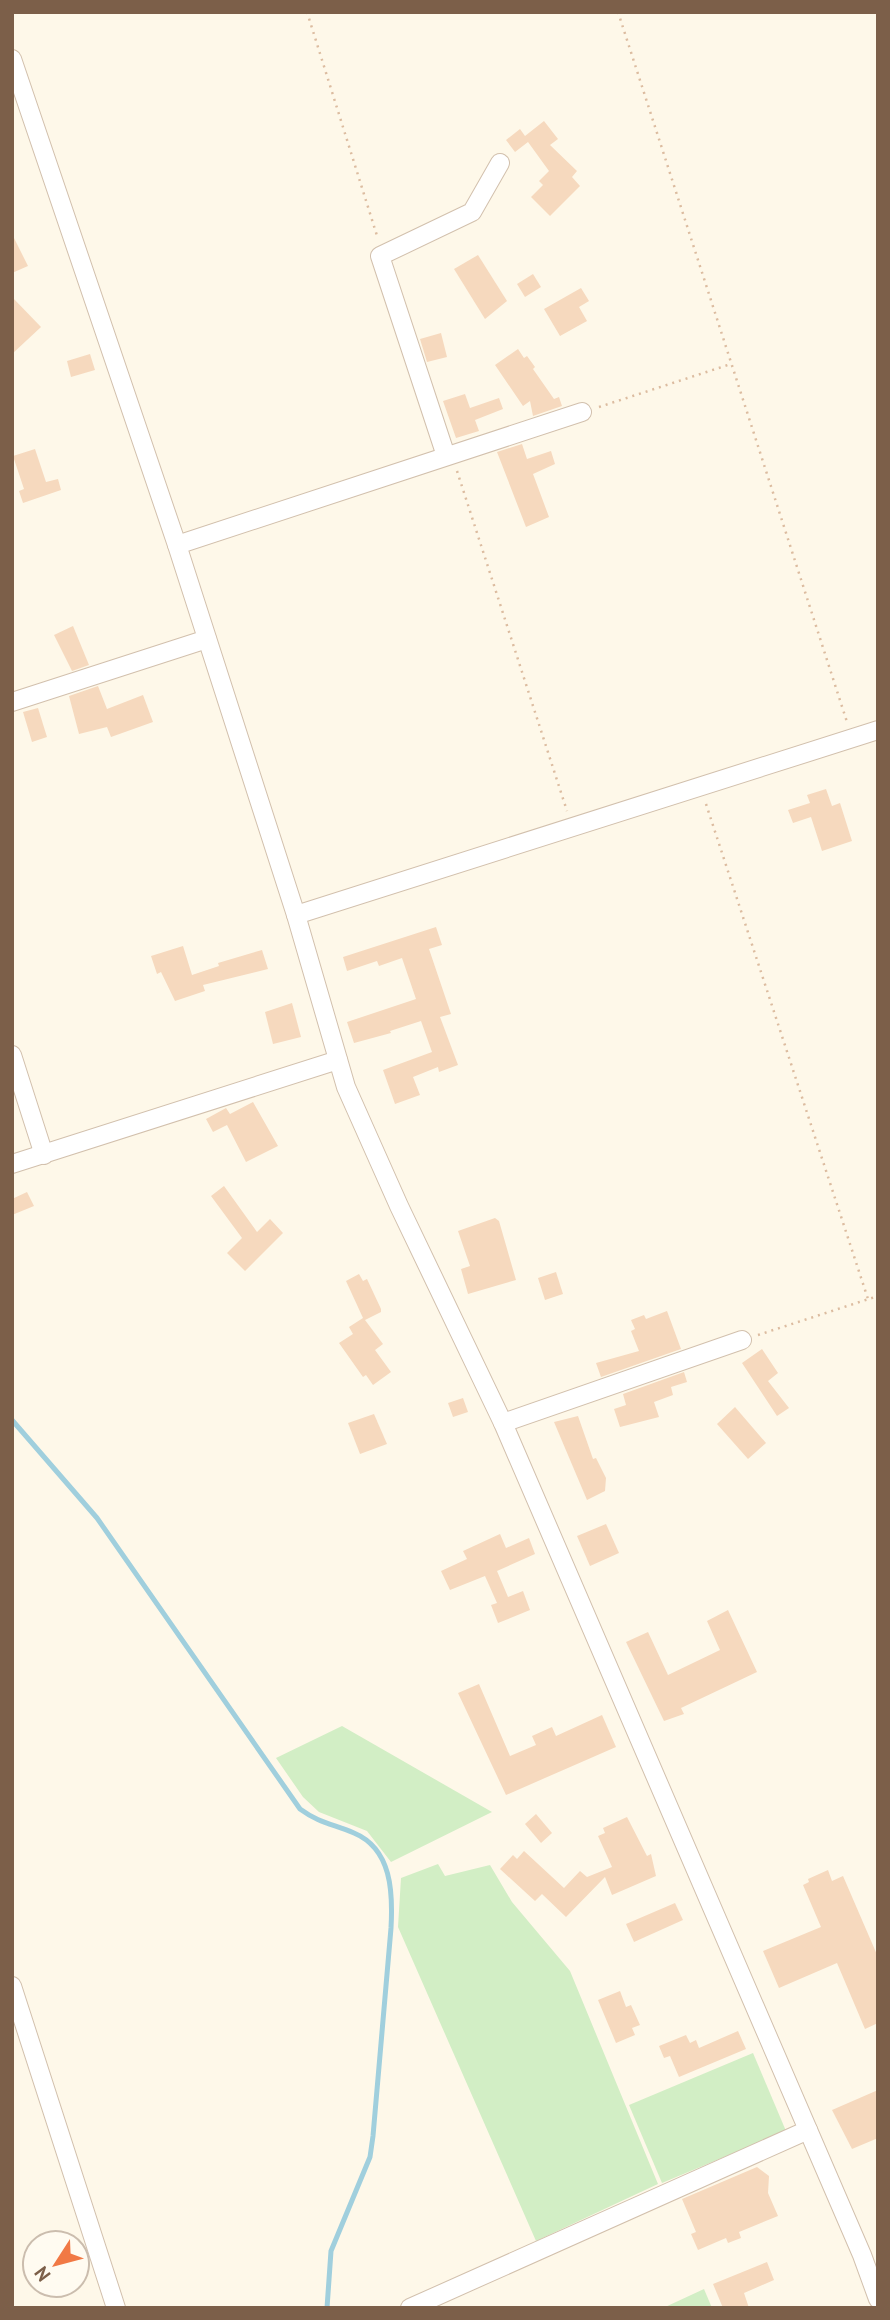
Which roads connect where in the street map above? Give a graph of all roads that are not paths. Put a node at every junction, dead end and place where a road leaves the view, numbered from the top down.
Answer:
1 (12, 59) edge
2 (16, 87) edge
3 (500, 163) dead end
4 (582, 412) road end
5 (449, 455) junction
6 (177, 545) junction
7 (207, 639) junction
8 (12, 702) edge
9 (878, 730) edge
10 (296, 915) junction
11 (12, 1055) edge
12 (338, 1059) junction
13 (44, 1154) junction
14 (12, 1164) edge
15 (742, 1340) road end
16 (503, 1423) junction
17 (12, 1986) edge
18 (808, 2130) junction
19 (878, 2299) edge
20 (116, 2308) edge
21 (410, 2308) edge

1 - 2 street
2 - 6 street
3 - 5 street
4 - 5 street
5 - 6 street
6 - 7 street
7 - 8 street
7 - 10 street
9 - 10 street
10 - 12 street
11 - 13 street
12 - 13 street
12 - 16 street
13 - 14 street
15 - 16 street
16 - 18 street
17 - 20 street
18 - 19 street
18 - 21 street

